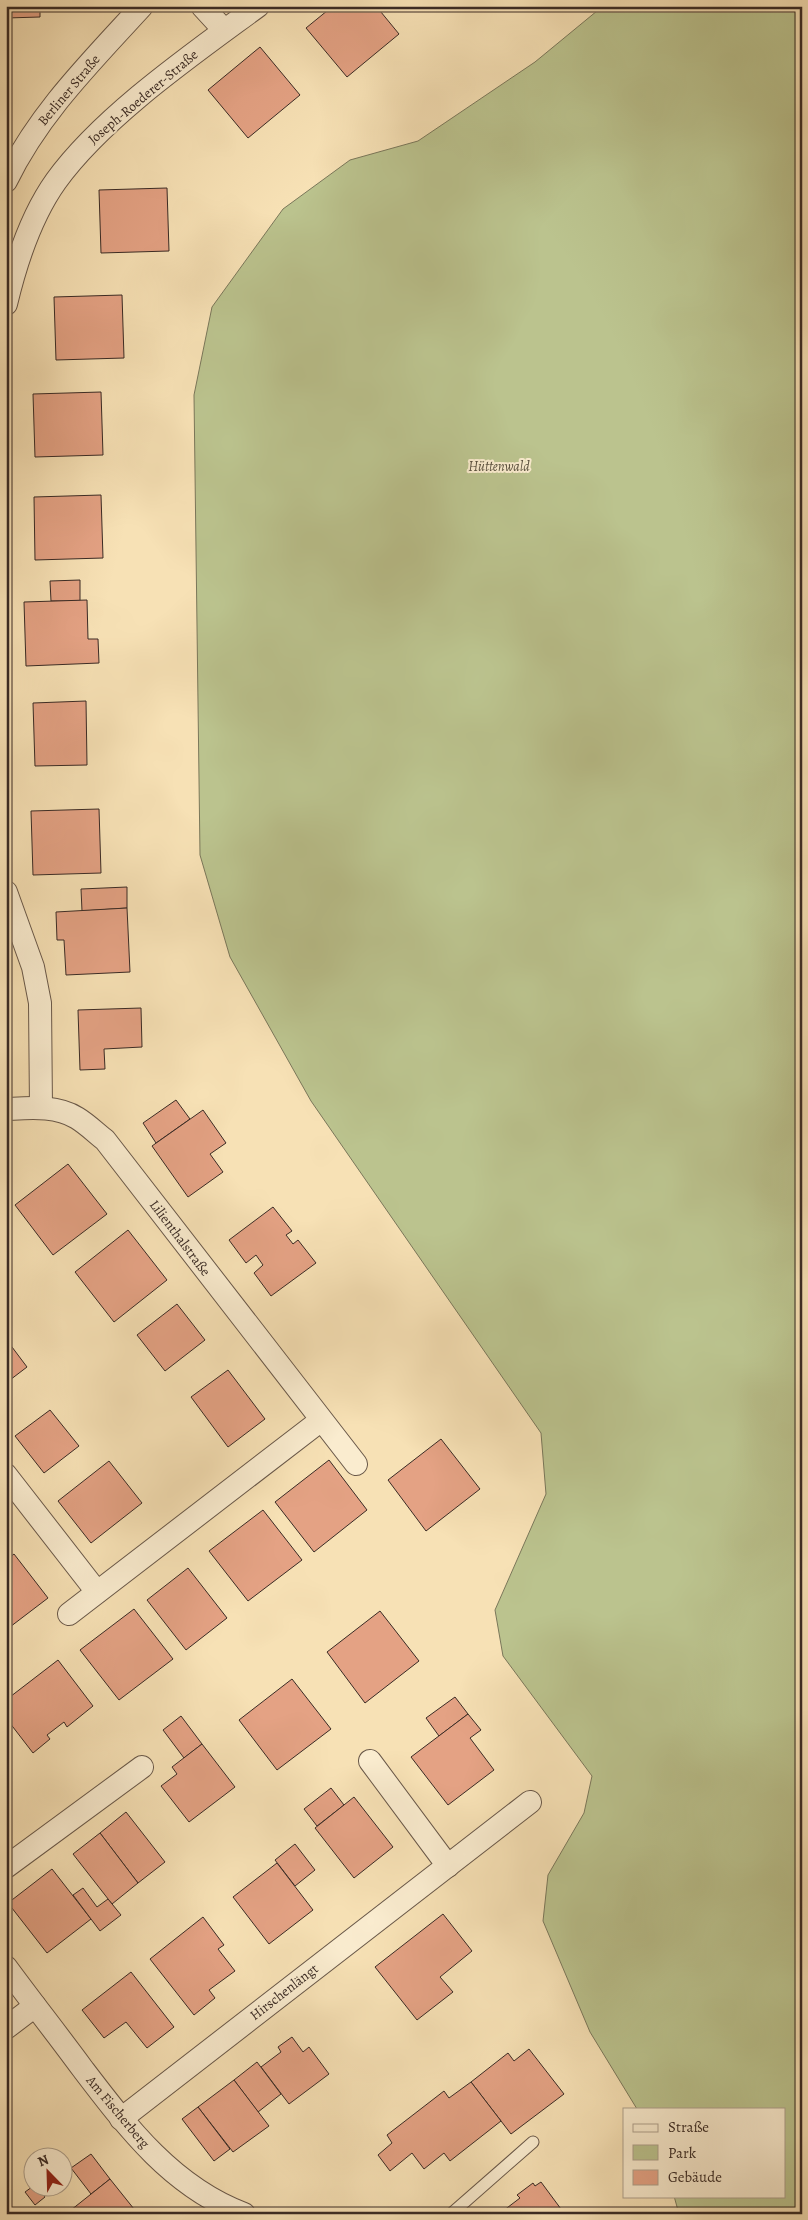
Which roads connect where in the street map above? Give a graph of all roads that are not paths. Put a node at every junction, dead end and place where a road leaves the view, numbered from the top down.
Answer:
1 (142, 6) edge
2 (202, 6) edge
3 (258, 6) edge
4 (224, 30) junction
5 (6, 182) edge
6 (6, 304) edge
7 (6, 892) edge
8 (41, 1108) junction
9 (6, 1109) edge
10 (320, 1421) junction
11 (356, 1464) dead end
12 (6, 1475) edge
13 (97, 1592) junction
14 (69, 1614) dead end
15 (370, 1761) dead end
16 (142, 1767) dead end
17 (530, 1802) dead end
18 (448, 1866) junction
19 (6, 1867) edge
20 (6, 1967) edge
21 (35, 2006) junction
22 (6, 2028) edge
23 (121, 2119) junction
24 (533, 2142) dead end
25 (209, 2208) edge
26 (244, 2214) edge
27 (451, 2214) edge

1 - 5 street, Berliner Straße
2 - 4 street
3 - 4 street, Joseph-Roederer-Straße
4 - 6 street, Joseph-Roederer-Straße
7 - 8 street
8 - 9 street, Lilienthalstraße
8 - 10 street, Lilienthalstraße
10 - 11 street, Lilienthalstraße
10 - 13 street
12 - 13 street
13 - 14 street
15 - 18 street
16 - 19 street
17 - 18 street, Hirschenlängt
18 - 23 street, Hirschenlängt
20 - 21 street, Am Fischerberg
21 - 22 street
21 - 23 street, Am Fischerberg
23 - 25 street, Am Fischerberg
24 - 27 lane
25 - 26 street, Am Fischerberg

